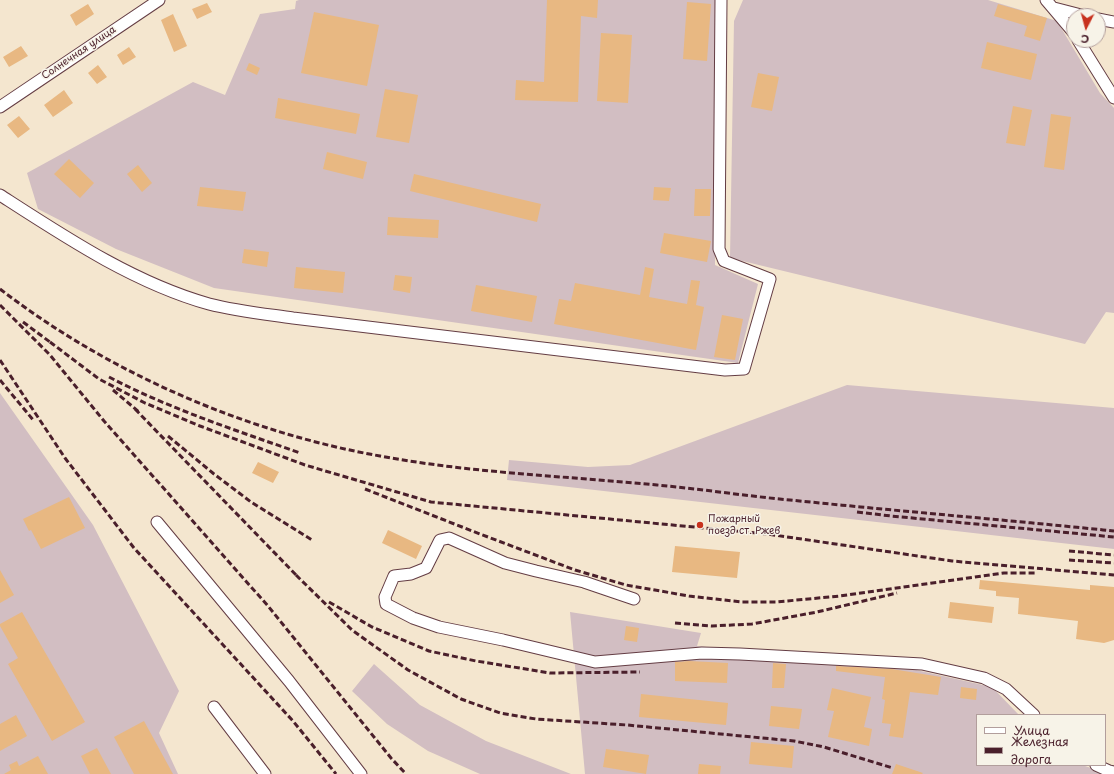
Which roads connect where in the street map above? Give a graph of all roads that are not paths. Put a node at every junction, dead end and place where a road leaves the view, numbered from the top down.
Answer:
1 (159, 0) edge
2 (721, 0) edge
3 (1050, 4) edge
4 (1066, 10) edge
5 (1066, 23) edge
6 (1083, 48) edge
7 (1114, 98) edge
8 (0, 107) edge
9 (0, 195) edge
10 (157, 522) dead end
11 (634, 599) dead end
12 (214, 707) dead end
13 (1033, 714) edge
14 (1098, 766) edge
15 (1114, 772) edge
16 (265, 774) edge
17 (361, 774) edge

1 - 8 street, Солнечная улица
2 - 9 street
3 - 4 street
3 - 5 street
6 - 7 street
10 - 17 street
11 - 13 street
12 - 16 street
14 - 15 street

